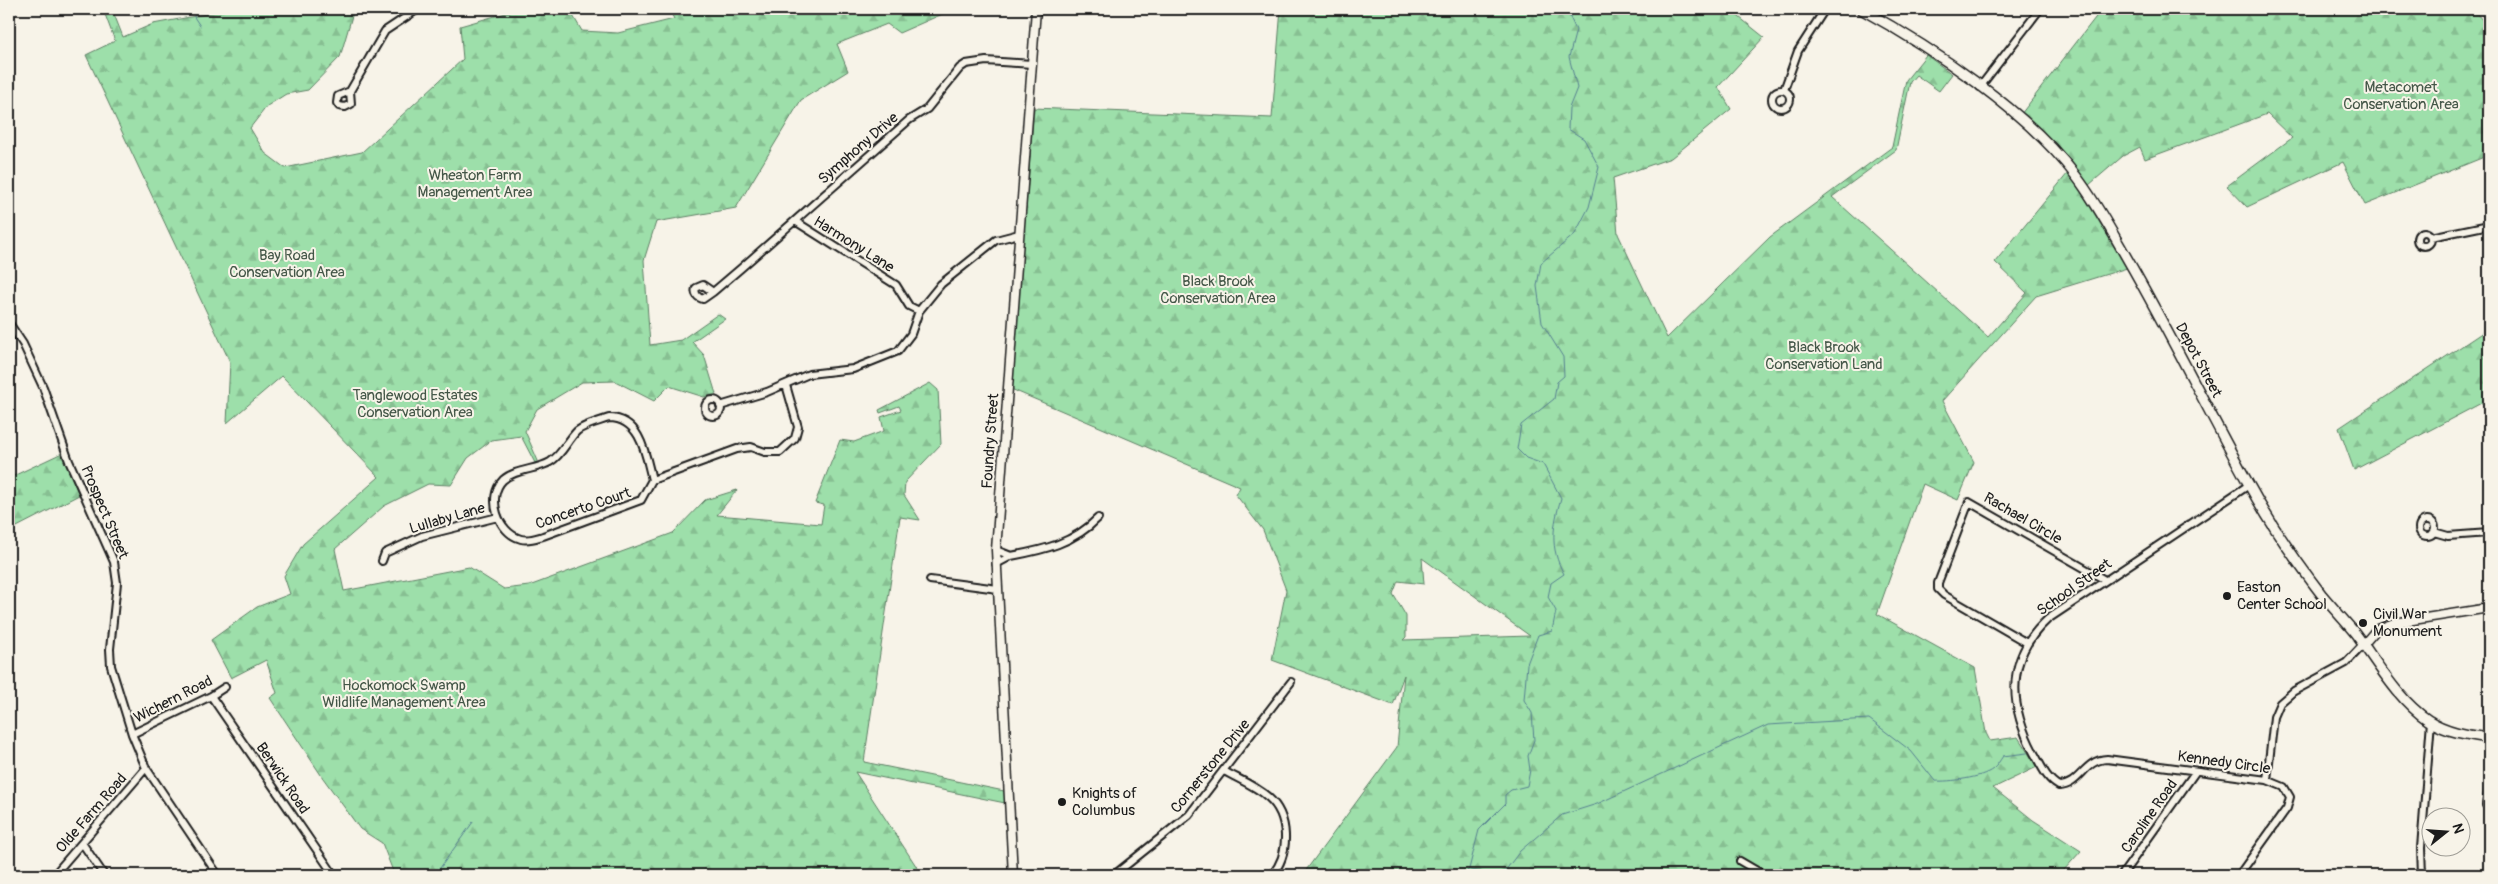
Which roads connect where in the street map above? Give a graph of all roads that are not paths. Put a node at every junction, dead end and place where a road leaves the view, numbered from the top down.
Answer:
1 (418, 9) edge
2 (1036, 9) edge
3 (1825, 9) edge
4 (1862, 9) edge
5 (2040, 9) edge
6 (1032, 64) junction
7 (1980, 87) junction
8 (1784, 90) dead end
9 (350, 91) dead end
10 (795, 221) junction
11 (2489, 225) edge
12 (1019, 234) junction
13 (2431, 237) dead end
14 (713, 292) dead end
15 (919, 311) junction
16 (9, 323) edge
17 (786, 385) junction
18 (720, 406) dead end
19 (652, 480) junction
20 (2249, 485) junction
21 (498, 517) junction
22 (1098, 518) dead end
23 (2434, 532) dead end
24 (2489, 533) edge
25 (996, 550) junction
26 (1011, 556) junction
27 (382, 562) dead end
28 (996, 564) junction
29 (930, 580) dead end
30 (2105, 580) junction
31 (998, 589) junction
32 (2489, 608) edge
33 (2027, 643) junction
34 (2363, 645) junction
35 (1291, 682) dead end
36 (225, 687) dead end
37 (211, 696) junction
38 (2431, 721) junction
39 (132, 734) junction
40 (2489, 738) edge
41 (146, 768) junction
42 (1224, 771) junction
43 (2196, 771) junction
44 (2267, 780) junction
45 (2062, 786) joint
46 (2489, 787) edge
47 (2486, 805) dead end
48 (82, 843) junction
49 (1740, 861) dead end
50 (54, 875) edge
51 (104, 875) edge
52 (218, 875) edge
53 (334, 875) edge
54 (1014, 875) edge
55 (1114, 875) edge
56 (1272, 875) edge
57 (1764, 875) edge
58 (2122, 875) edge
59 (2239, 875) edge
60 (2422, 875) edge

1 - 9 street
2 - 6 main road, Foundry Street
3 - 8 street
4 - 7 highway, Depot Street
5 - 7 street
6 - 10 street, Symphony Drive
6 - 12 main road, Foundry Street
7 - 20 highway, Depot Street
10 - 14 street, Symphony Drive
10 - 15 street, Harmony Lane
11 - 13 street
12 - 15 street
12 - 25 main road, Foundry Street
15 - 17 street
16 - 39 street, Prospect Street
17 - 18 street
17 - 19 street
19 - 21 street, Concerto Court
19 - 21 street
20 - 30 street, School Street
20 - 34 highway, Depot Street
21 - 27 street, Lullaby Lane
22 - 26 street
23 - 24 street
25 - 26 street
25 - 28 main road, Foundry Street
26 - 28 street
28 - 31 main road, Foundry Street
29 - 31 street
30 - 33 street, School Street
30 - 33 street, Rachael Circle
31 - 54 main road, Foundry Street
32 - 34 main road
33 - 45 street, School Street
34 - 38 highway, Depot Street
34 - 44 street
35 - 42 street, Cornerstone Drive
36 - 37 street, Wichern Road
37 - 39 street, Wichern Road
37 - 53 street, Berwick Road
38 - 40 highway, Depot Street
38 - 60 street
39 - 41 street, Prospect Street
41 - 48 street, Olde Farm Road
41 - 52 street, Prospect Street
42 - 55 street, Cornerstone Drive
42 - 56 street
43 - 44 street, Kennedy Circle
43 - 45 street, Kennedy Circle
43 - 58 street, Caroline Road
44 - 59 street, Kennedy Circle
46 - 47 street
48 - 50 street, Olde Farm Road
48 - 51 street
49 - 57 street

